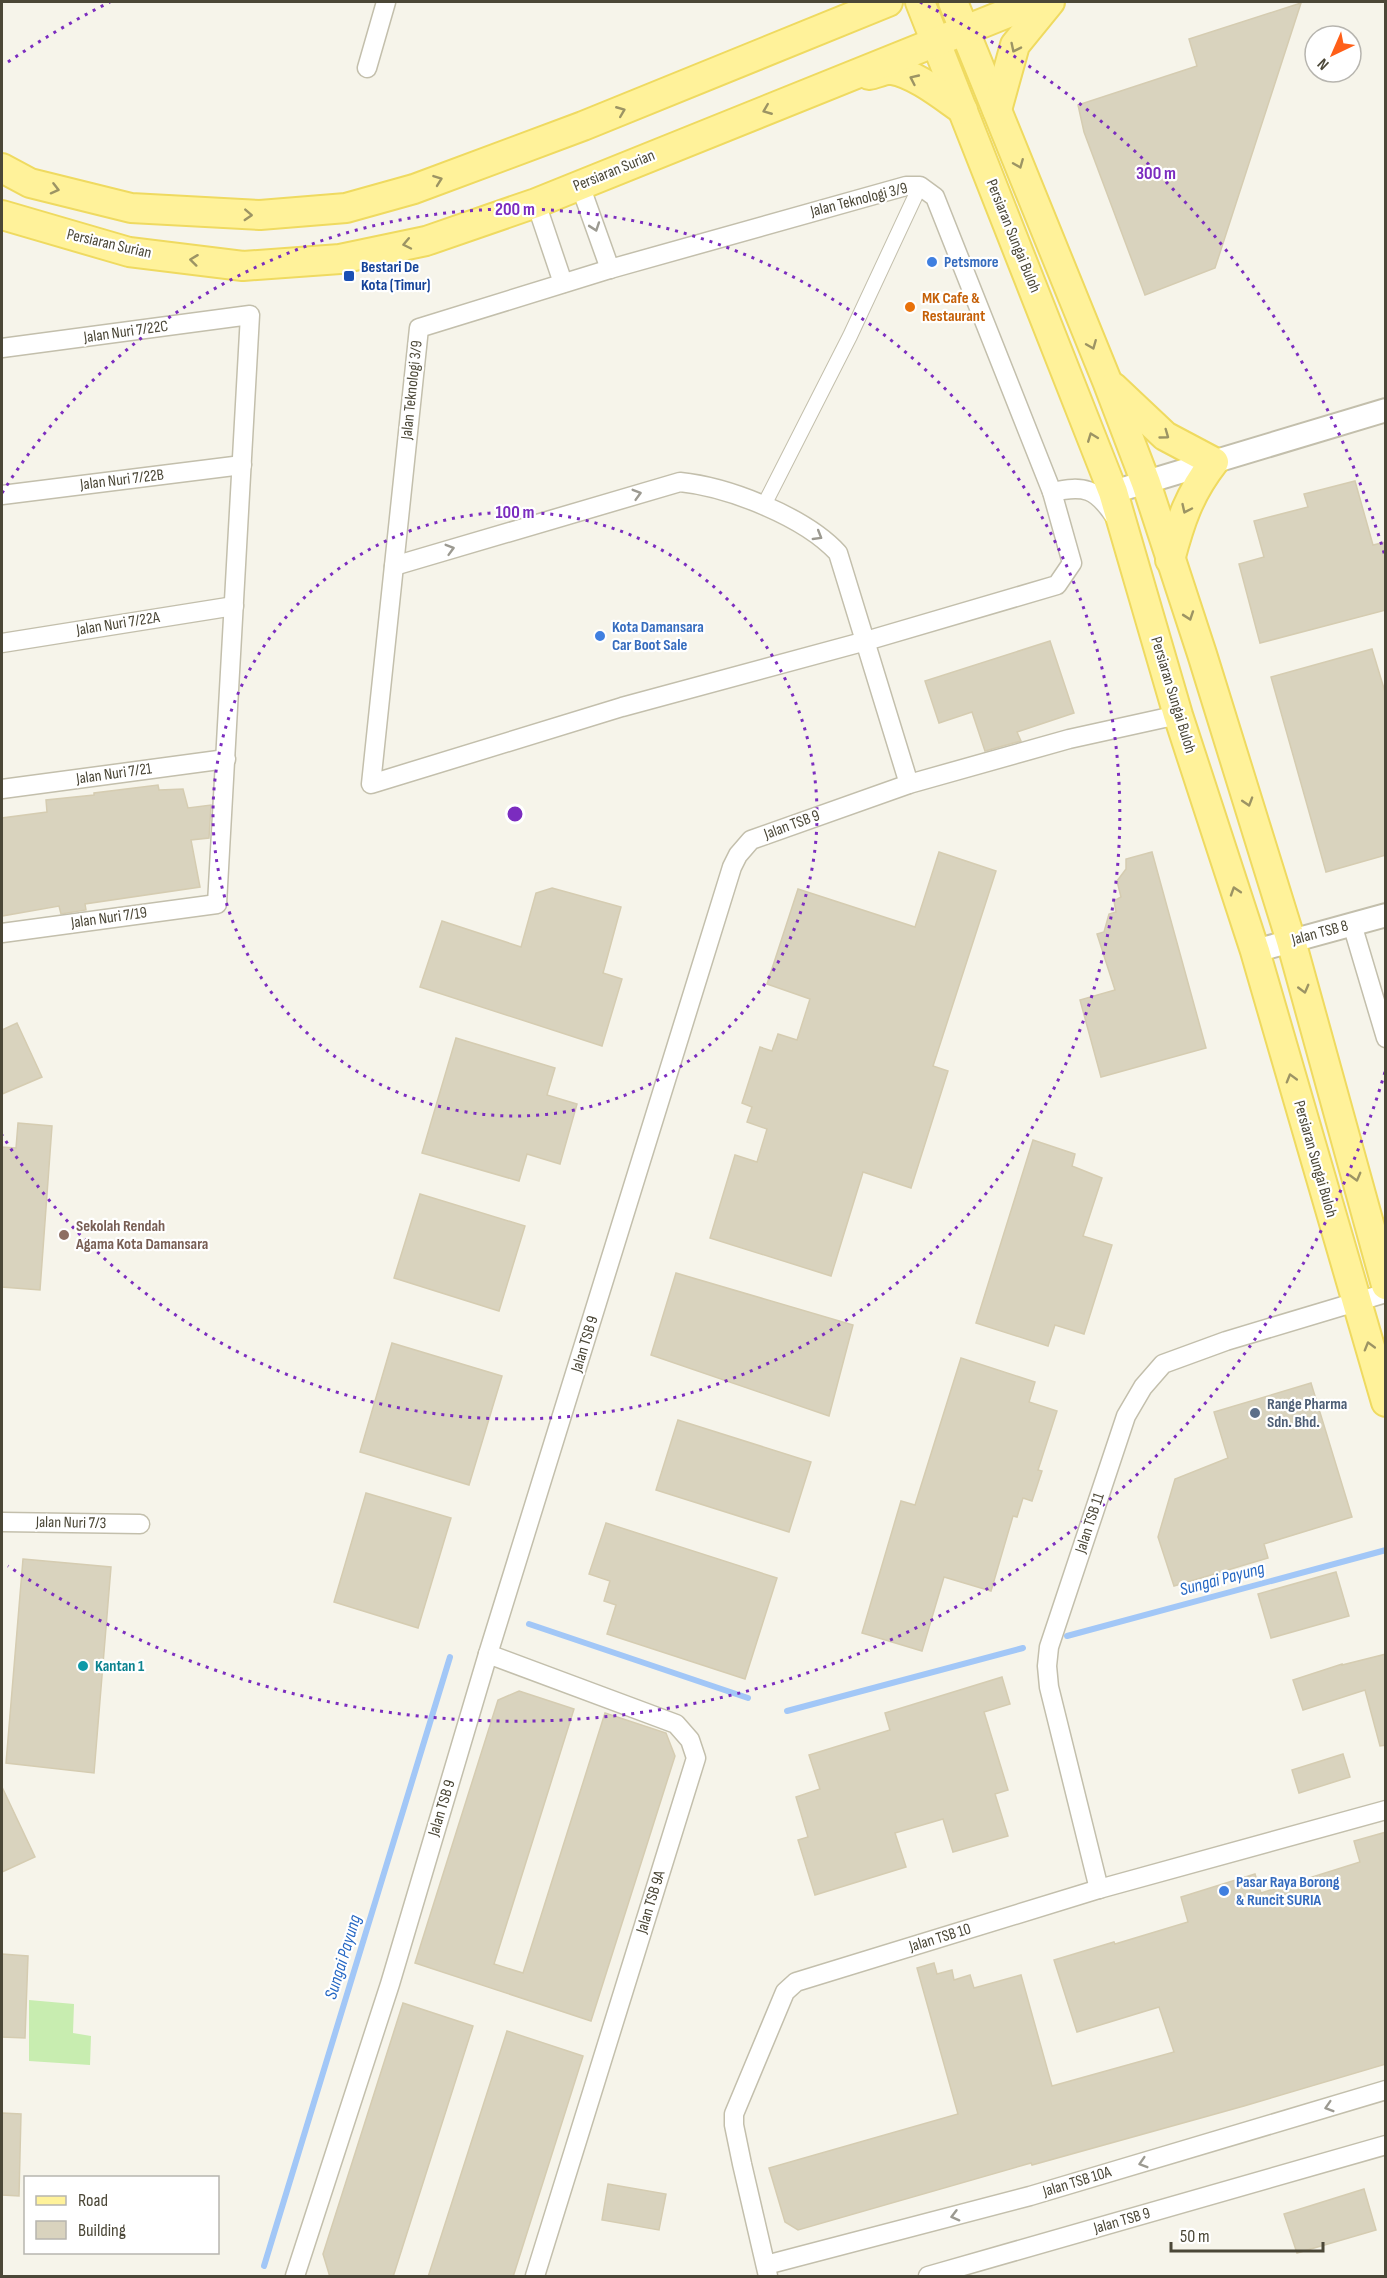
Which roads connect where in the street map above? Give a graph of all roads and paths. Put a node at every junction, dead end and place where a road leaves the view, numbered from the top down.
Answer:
1 (386, 2) edge
2 (888, 2) edge
3 (920, 2) edge
4 (953, 2) edge
5 (1035, 2) edge
6 (1050, 2) edge
7 (965, 30) junction
8 (937, 41) junction
9 (367, 68) dead end
10 (821, 88) junction
11 (963, 110) junction
12 (997, 110) junction
13 (2, 168) edge
14 (580, 185) junction
15 (920, 186) junction
16 (536, 203) junction
17 (2, 215) edge
18 (610, 269) junction
19 (563, 284) junction
20 (2, 348) edge
21 (1107, 381) junction
22 (1386, 410) edge
23 (1214, 462) junction
24 (242, 465) junction
25 (1146, 483) junction
26 (1052, 492) junction
27 (1113, 492) junction
28 (2, 495) edge
29 (764, 505) junction
30 (1127, 536) junction
31 (1170, 561) junction
32 (394, 566) junction
33 (234, 606) junction
34 (866, 640) junction
35 (2, 643) edge
36 (1178, 715) junction
37 (226, 759) junction
38 (909, 784) junction
39 (2, 789) edge
40 (1386, 915) edge
41 (1352, 924) junction
42 (2, 933) edge
43 (1291, 941) junction
44 (1255, 951) junction
45 (1386, 1038) edge
46 (1386, 1286) edge
47 (1386, 1293) edge
48 (1356, 1302) junction
49 (1386, 1402) edge
50 (2, 1521) edge
51 (140, 1524) dead end
52 (488, 1654) junction
53 (1386, 1810) edge
54 (1099, 1889) junction
55 (1386, 2090) edge
56 (1386, 2145) edge
57 (767, 2271) edge
58 (295, 2277) edge
59 (535, 2277) edge
60 (928, 2277) edge

1 - 9 street
13 -> 2 main road
3 - 8 main road, Persiaran Sungai Buloh
4 - 7 main road, Persiaran Sungai Buloh
5 - 7 main road, Persiaran Surian
6 -> 12 main road
7 - 8 main road, Persiaran Surian
7 - 12 main road, Persiaran Sungai Buloh
8 - 10 main road, Persiaran Surian
8 - 11 main road, Persiaran Sungai Buloh
11 -> 10 main road
10 -> 14 main road, Persiaran Surian
27 -> 11 main road, Persiaran Sungai Buloh
12 -> 21 main road, Persiaran Sungai Buloh
14 - 16 main road, Persiaran Surian
14 -> 18 street
15 - 18 street, Jalan Teknologi 3/9
15 - 26 street, Jalan Teknologi 3/9
15 - 29 street
16 -> 17 main road, Persiaran Surian
16 - 19 street
18 - 19 street, Jalan Teknologi 3/9
19 - 32 street, Jalan Teknologi 3/9
20 - 24 street, Jalan Nuri 7/22C
21 -> 23 main road
21 - 25 main road, Persiaran Sungai Buloh
22 - 23 street
23 - 25 street
23 -> 31 main road
24 - 28 street, Jalan Nuri 7/22B
24 - 33 street
25 - 27 street
25 - 31 main road, Persiaran Sungai Buloh
26 - 30 street
26 - 34 street, Jalan Teknologi 3/9
27 - 30 main road, Persiaran Sungai Buloh
32 -> 29 street
29 -> 34 street
30 - 36 main road, Persiaran Sungai Buloh
31 -> 43 main road, Persiaran Sungai Buloh
32 - 34 street, Jalan Teknologi 3/9
33 - 35 street, Jalan Nuri 7/22A
33 - 37 street
34 - 38 street
36 - 38 street, Jalan TSB 9
44 -> 36 main road, Persiaran Sungai Buloh
37 - 39 street, Jalan Nuri 7/21
37 - 42 street, Jalan Nuri 7/19
38 - 52 street, Jalan TSB 9
40 - 41 street, Jalan TSB 8
41 - 43 street, Jalan TSB 8
41 - 45 street
43 - 44 street, Jalan TSB 8
43 -> 46 main road, Persiaran Sungai Buloh
48 -> 44 main road, Persiaran Sungai Buloh
47 - 48 street, Jalan TSB 11
49 -> 48 main road, Persiaran Sungai Buloh
48 - 54 street, Jalan TSB 11
50 - 51 street, Jalan Nuri 7/3
52 - 58 street, Jalan TSB 9
52 - 59 street, Jalan TSB 9A
53 - 54 street, Jalan TSB 10
54 - 57 street, Jalan TSB 10
55 -> 57 street, Jalan TSB 10A
56 - 60 street, Jalan TSB 9

